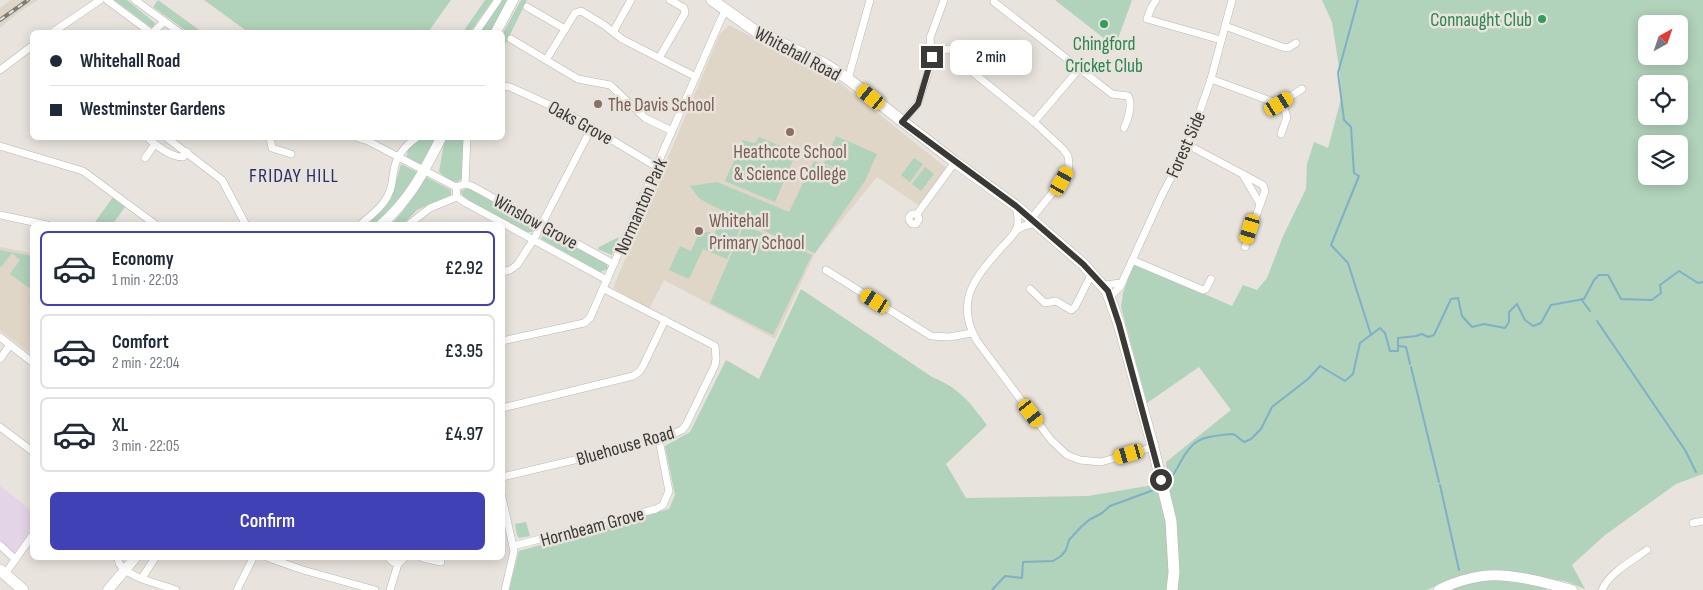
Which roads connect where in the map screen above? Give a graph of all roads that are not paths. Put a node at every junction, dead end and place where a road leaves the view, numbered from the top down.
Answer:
1 (100, 0) edge
2 (107, 0) edge
3 (135, 0) edge
4 (498, 0) edge
5 (513, 0) edge
6 (631, 0) edge
7 (670, 0) edge
8 (712, 0) edge
9 (870, 0) edge
10 (944, 0) edge
11 (1156, 0) edge
12 (1232, 0) edge
13 (994, 2) dead end
14 (527, 7) dead end
15 (726, 10) junction
16 (164, 22) junction
17 (1225, 26) junction
18 (565, 29) junction
19 (56, 30) edge
20 (149, 30) edge
21 (154, 30) edge
22 (176, 30) edge
23 (477, 30) edge
24 (497, 30) edge
25 (613, 32) junction
26 (510, 39) dead end
27 (1221, 40) junction
28 (1296, 43) dead end
29 (30, 48) edge
30 (932, 51) junction
31 (966, 56) dead end
32 (659, 58) junction
33 (546, 60) junction
34 (965, 66) dead end
35 (1079, 69) junction
36 (0, 70) edge
37 (696, 77) junction
38 (848, 79) junction
39 (1212, 79) junction
40 (505, 86) edge
41 (1302, 89) dead end
42 (1279, 104) junction
43 (902, 122) junction
44 (1034, 122) junction
45 (592, 127) junction
46 (1124, 128) dead end
47 (672, 131) junction
48 (1281, 134) dead end
49 (150, 140) edge
50 (170, 140) edge
51 (270, 140) edge
52 (368, 140) edge
53 (414, 140) edge
54 (440, 140) edge
55 (467, 140) edge
56 (155, 144) junction
57 (1188, 145) junction
58 (0, 146) edge
59 (187, 152) junction
60 (291, 154) dead end
61 (398, 157) junction
62 (145, 158) dead end
63 (955, 162) junction
64 (657, 166) junction
65 (424, 170) junction
66 (1243, 175) junction
67 (465, 184) junction
68 (456, 187) junction
69 (457, 197) junction
70 (1260, 204) junction
71 (1016, 206) junction
72 (916, 214) dead end
73 (0, 215) edge
74 (1034, 221) junction
75 (33, 222) edge
76 (152, 222) edge
77 (244, 222) edge
78 (363, 222) edge
79 (384, 222) edge
80 (412, 222) edge
81 (502, 222) edge
82 (541, 223) junction
83 (505, 224) edge
84 (1016, 230) junction
85 (534, 239) junction
86 (1245, 247) dead end
87 (1132, 260) junction
88 (614, 264) junction
89 (826, 270) dead end
90 (505, 271) edge
91 (1092, 273) junction
92 (1211, 279) dead end
93 (607, 280) junction
94 (1122, 283) junction
95 (1102, 285) junction
96 (604, 289) junction
97 (1030, 289) dead end
98 (1110, 296) junction
99 (665, 320) junction
100 (972, 333) junction
101 (0, 338) edge
102 (505, 339) edge
103 (10, 346) junction
104 (0, 360) edge
105 (30, 361) edge
106 (505, 407) edge
107 (0, 426) edge
108 (659, 440) junction
109 (1153, 447) junction
110 (30, 449) edge
111 (505, 476) edge
112 (505, 510) edge
113 (1703, 521) edge
114 (1693, 523) dead end
115 (30, 539) edge
116 (0, 546) edge
117 (513, 546) junction
118 (1647, 550) dead end
119 (15, 559) junction
120 (119, 560) edge
121 (133, 560) edge
122 (154, 560) edge
123 (252, 560) edge
124 (275, 560) edge
125 (391, 560) edge
126 (402, 560) edge
127 (432, 560) edge
128 (441, 562) dead end
129 (398, 564) junction
130 (125, 570) junction
131 (2, 572) edge
132 (142, 578) junction
133 (173, 589) edge
134 (23, 590) edge
135 (108, 590) edge
136 (237, 590) edge
137 (375, 590) edge
138 (390, 590) edge
139 (505, 590) edge
140 (1172, 590) edge
141 (1439, 590) edge
142 (1572, 590) edge
143 (1602, 590) edge

1 - 19 street
2 - 20 street
3 - 16 street
4 - 23 street
5 - 24 main road
6 - 25 street
7 - 32 street
8 - 15 main road, Whitehall Road
9 - 38 street
10 - 30 street
11 - 27 street
12 - 17 street, Forest Side
13 - 35 street
14 - 18 street
15 - 37 street, Normanton Park
15 - 38 main road, Whitehall Road
16 - 21 street
16 - 22 street
17 - 27 street, Forest Side
17 - 28 street
18 - 25 street
18 - 33 street
25 - 32 street
26 - 33 street
27 - 39 street, Forest Side
29 - 36 street
30 - 31 street
30 - 43 street
32 - 37 street
33 - 47 street
34 - 44 street
35 - 44 street
35 - 46 street
37 - 47 street, Normanton Park
38 - 43 main road, Whitehall Road
39 - 42 street
39 - 57 street, Forest Side
40 - 45 street, Oaks Grove
41 - 42 street
42 - 48 street
43 - 63 main road, Whitehall Road
44 - 74 street
45 - 64 street, Oaks Grove
45 - 82 street
47 - 64 street, Normanton Park
49 - 56 street
50 - 59 street
51 - 60 street
52 - 61 street
53 - 61 street
54 - 65 main road
55 - 67 street
56 - 59 street
56 - 62 street
57 - 66 street
57 - 87 street, Forest Side
58 - 76 street
59 - 77 street
61 - 65 street
61 - 78 street
63 - 71 main road, Whitehall Road
63 - 72 street
64 - 88 street, Normanton Park
65 - 68 street
65 - 79 main road
66 - 70 street
66 - 70 street
67 - 68 street
67 - 82 street, Winslow Grove
68 - 69 street
69 - 80 street
69 - 81 street, Winslow Grove
70 - 86 street
71 - 74 main road, Whitehall Road
71 - 84 street
73 - 75 street
74 - 84 street
74 - 91 main road, Whitehall Road
82 - 85 street
82 - 88 street, Winslow Grove
83 - 85 street, Winslow Grove
84 - 100 street
85 - 90 street
85 - 93 street, Winslow Grove
87 - 92 street
87 - 94 street, Forest Side
88 - 93 street, Normanton Park
89 - 100 street
91 - 95 main road, Whitehall Road
91 - 97 street
93 - 96 street, Normanton Park
94 - 95 street
94 - 98 street, Forest Side
95 - 98 main road, Whitehall Road
96 - 99 street, Bluehouse Road
96 - 102 street, Normanton Park
98 - 109 main road, Whitehall Road
99 - 106 street
99 - 108 street, Bluehouse Road
100 - 109 street
101 - 103 street
103 - 104 street
103 - 105 street
107 - 110 street
108 - 111 street, Bluehouse Road
108 - 117 street, Hornbeam Grove
109 - 140 main road, Whitehall Road
112 - 117 street
113 - 114 street
115 - 119 street
116 - 119 street
117 - 139 street
118 - 143 street
119 - 131 street
120 - 130 street
121 - 130 main road
122 - 132 street
123 - 136 street
124 - 137 street
125 - 129 street
126 - 129 street
127 - 128 street
129 - 138 street
130 - 132 street
130 - 135 main road
131 - 134 main road
132 - 133 street
141 - 142 main road

